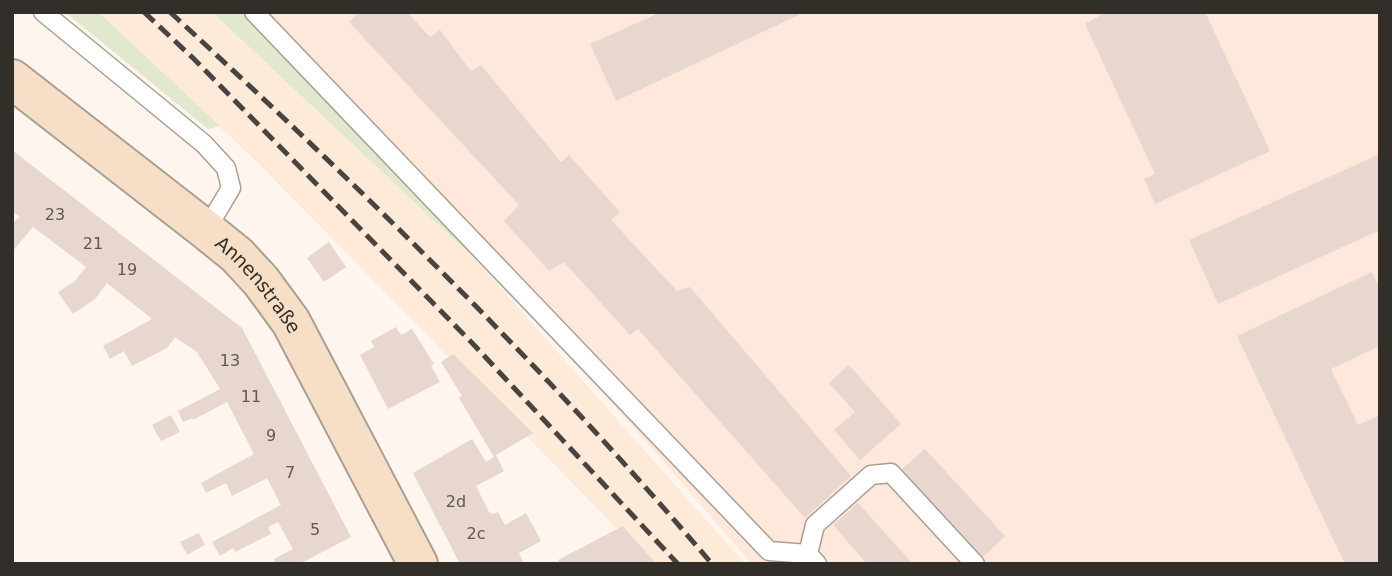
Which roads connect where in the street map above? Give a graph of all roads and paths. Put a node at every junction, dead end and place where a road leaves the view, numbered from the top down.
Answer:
1 (43, 12) edge
2 (264, 15) edge
3 (12, 79) edge
4 (206, 230) junction
5 (813, 559) edge
6 (418, 564) edge
7 (975, 564) edge

1 - 4 lane
2 - 5 lane
3 - 4 main road, Annenstraße
4 - 6 main road, Annenstraße
5 - 7 lane

